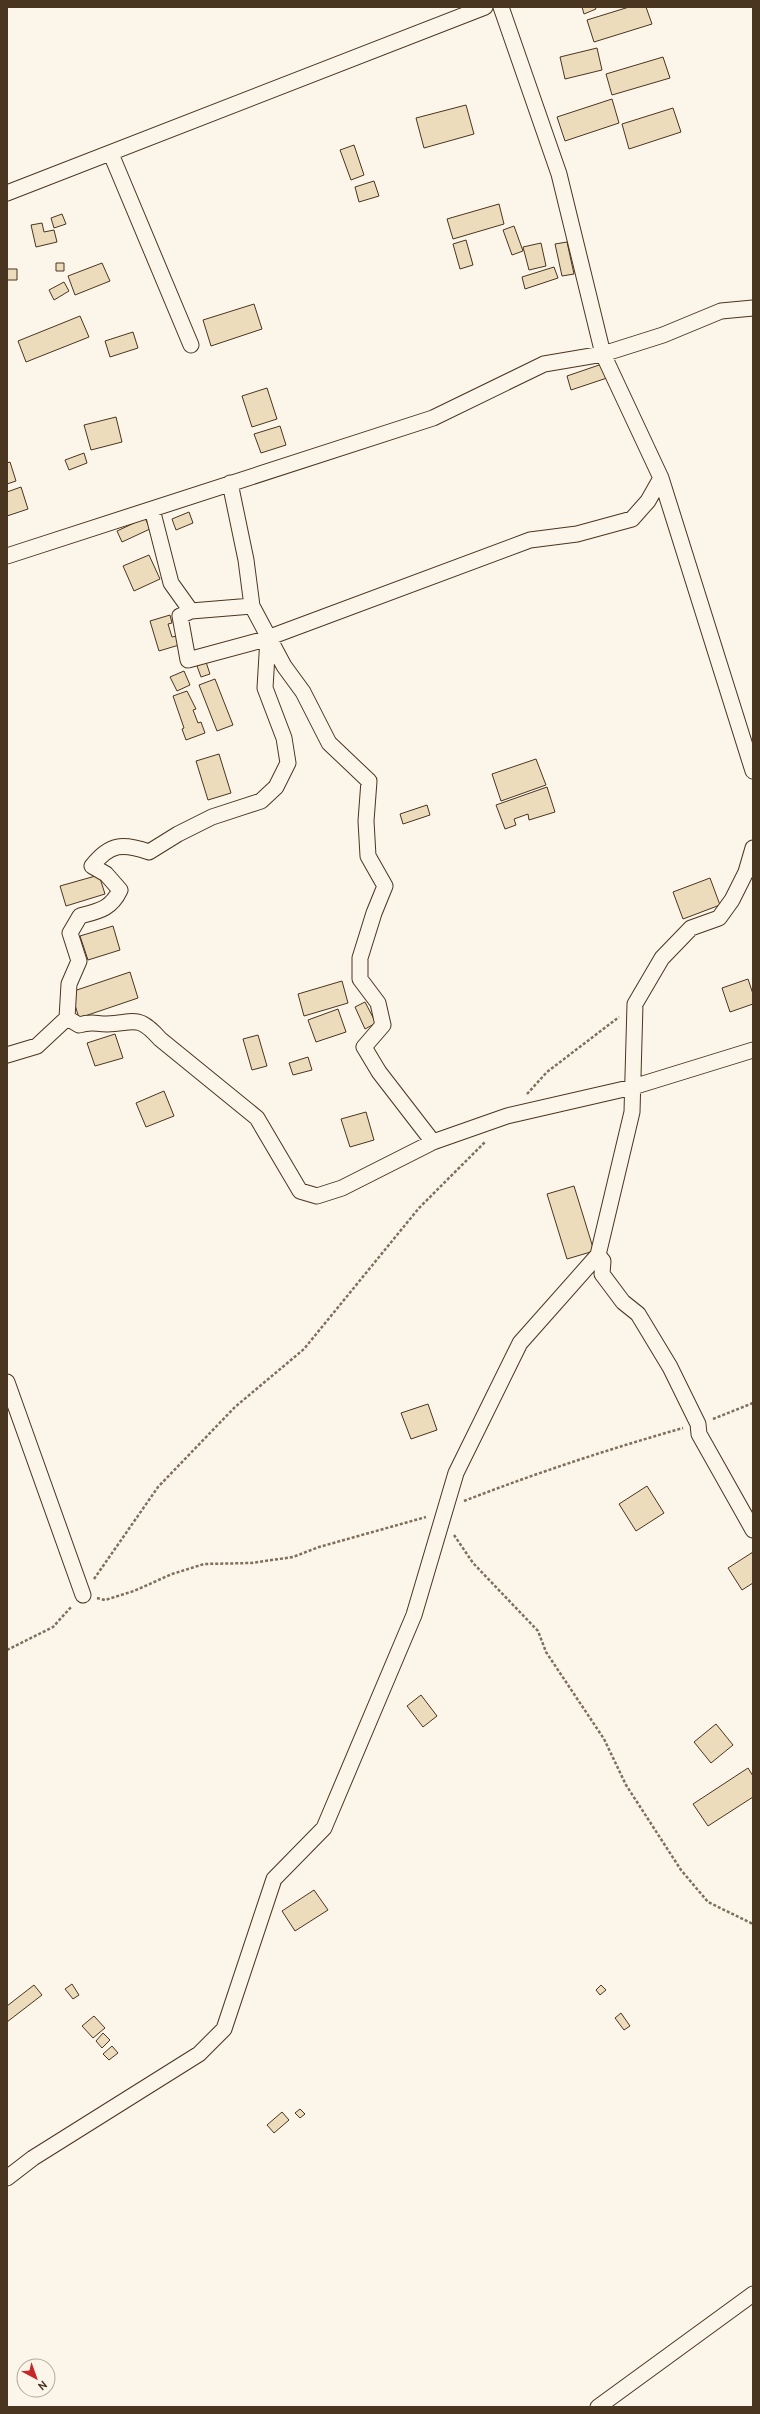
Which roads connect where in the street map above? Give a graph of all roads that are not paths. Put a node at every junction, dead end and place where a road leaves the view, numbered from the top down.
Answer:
1 (485, 7) edge
2 (500, 7) edge
3 (111, 154) junction
4 (7, 193) edge
5 (753, 308) edge
6 (191, 345) dead end
7 (603, 354) junction
8 (661, 478) junction
9 (230, 483) junction
10 (152, 509) junction
11 (7, 556) edge
12 (252, 606) junction
13 (191, 611) junction
14 (268, 638) junction
15 (753, 771) edge
16 (753, 848) edge
17 (67, 1018) junction
18 (753, 1050) edge
19 (7, 1055) edge
20 (633, 1087) junction
21 (433, 1142) junction
22 (598, 1255) junction
23 (7, 1382) edge
24 (753, 1530) edge
25 (83, 1595) road end
26 (7, 2178) edge
27 (753, 2294) edge
28 (598, 2407) edge

1 - 3 street
2 - 7 street
3 - 4 street
3 - 6 street
5 - 7 street
7 - 8 street
7 - 9 street
8 - 14 street
8 - 15 street
9 - 10 street
9 - 12 street
10 - 11 street
10 - 13 street
12 - 13 street
12 - 14 street
13 - 14 street
14 - 17 street
14 - 21 street
16 - 20 street
17 - 19 street
17 - 21 street
18 - 20 street
20 - 21 street
20 - 22 street
22 - 24 street
22 - 26 street
23 - 25 street
27 - 28 street

